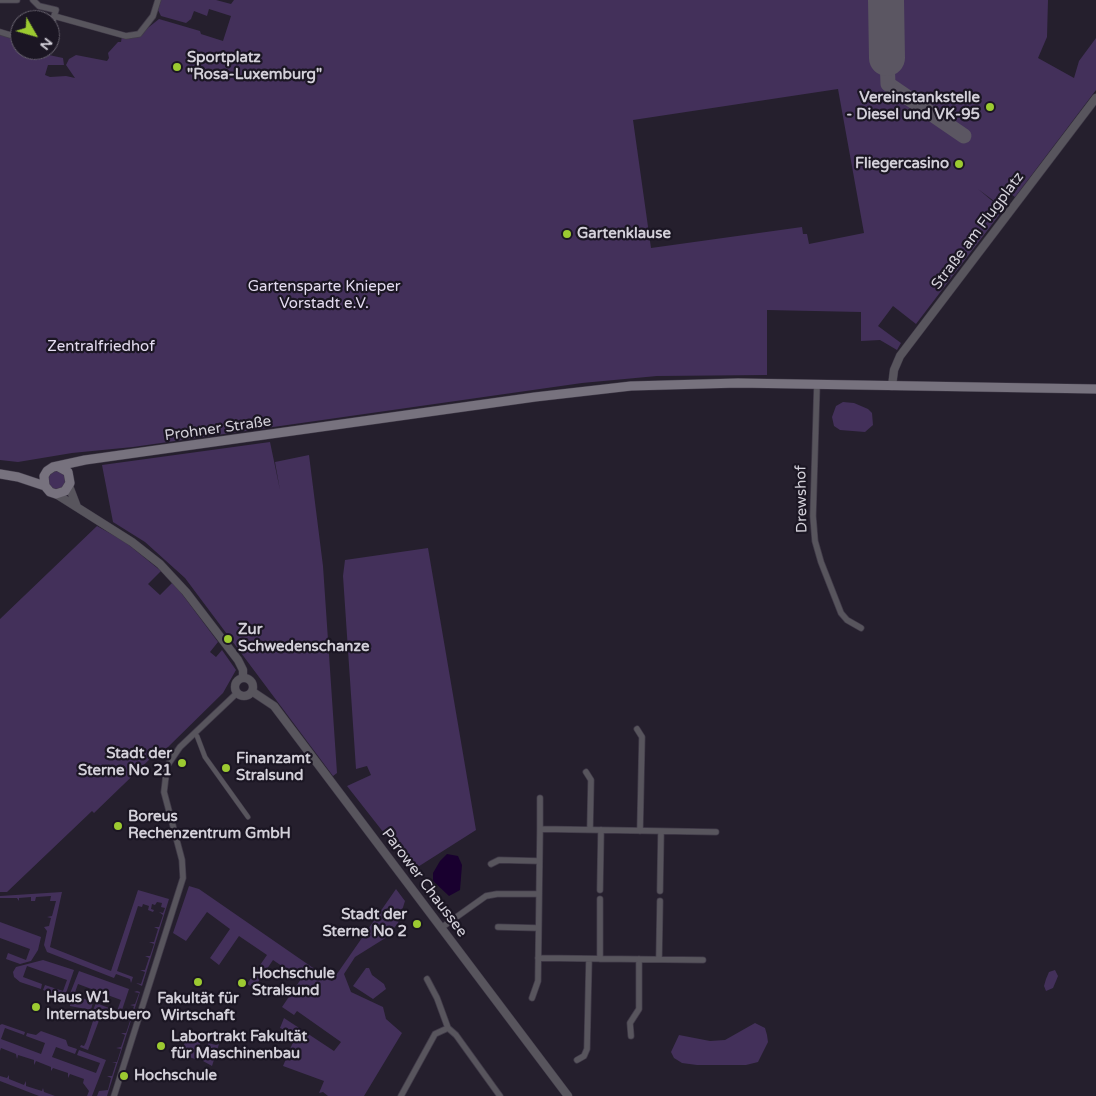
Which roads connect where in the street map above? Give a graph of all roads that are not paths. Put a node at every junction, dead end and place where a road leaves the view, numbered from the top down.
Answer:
1 (0, 0) edge
2 (17, 0) edge
3 (33, 0) edge
4 (158, 0) edge
5 (56, 10) edge
6 (60, 18) edge
7 (1096, 98) edge
8 (817, 384) junction
9 (892, 386) junction
10 (1096, 389) edge
11 (94, 460) junction
12 (59, 467) junction
13 (0, 474) edge
14 (44, 476) junction
15 (18, 477) junction
16 (70, 482) junction
17 (45, 486) junction
18 (56, 494) junction
19 (78, 509) junction
20 (861, 628) dead end
21 (243, 678) junction
22 (253, 692) junction
23 (237, 693) junction
24 (637, 728) dead end
25 (197, 736) dead end
26 (586, 772) dead end
27 (540, 798) dead end
28 (248, 816) dead end
29 (540, 829) junction
30 (590, 830) junction
31 (601, 830) junction
32 (640, 831) junction
33 (661, 831) junction
34 (716, 832) dead end
35 (539, 861) junction
36 (491, 864) dead end
37 (600, 890) joint
38 (660, 891) joint
39 (538, 894) junction
40 (600, 899) joint
41 (660, 901) joint
42 (441, 928) junction
43 (498, 928) dead end
44 (538, 928) junction
45 (538, 958) junction
46 (589, 959) junction
47 (600, 959) junction
48 (639, 959) junction
49 (659, 959) junction
50 (703, 960) dead end
51 (427, 979) dead end
52 (532, 998) dead end
53 (448, 1028) junction
54 (631, 1036) dead end
55 (577, 1060) dead end
56 (114, 1096) edge
57 (401, 1096) edge
58 (500, 1096) edge
59 (568, 1096) edge

1 - 2 street
3 - 5 street
4 - 6 street
7 - 9 street, Straße am Flugplatz
8 - 9 main road, Prohner Straße
8 - 11 main road, Prohner Straße
8 - 20 street, Drewshof
9 - 10 main road, Prohner Straße
11 - 12 main road, Prohner Straße
11 - 16 main road, Prohner Straße
12 - 14 main road
12 - 16 main road
13 - 15 main road
14 - 15 main road
14 - 17 main road
15 - 17 main road
16 - 18 main road
16 - 19 street
17 - 18 main road, Parower Chaussee
18 - 19 street, Parower Chaussee
19 - 21 street, Parower Chaussee
21 - 22 street, Parower Chaussee
21 - 23 street
22 - 23 street
22 - 42 street, Parower Chaussee
23 - 56 street
24 - 32 street
25 - 28 street
26 - 30 street
27 - 29 street
29 - 30 street
29 - 35 street
30 - 31 street
31 - 32 street
31 - 37 street
32 - 33 street
33 - 34 street
33 - 38 street
35 - 36 street
35 - 39 street
37 - 40 street
38 - 41 street
39 - 42 street
39 - 44 street
40 - 47 street
41 - 49 street
42 - 59 street, Parower Chaussee
43 - 44 street
44 - 45 street
45 - 46 street
45 - 52 street
46 - 47 street
46 - 55 street
47 - 48 street
48 - 49 street
48 - 54 street
49 - 50 street
51 - 53 street
53 - 57 street
53 - 58 street

